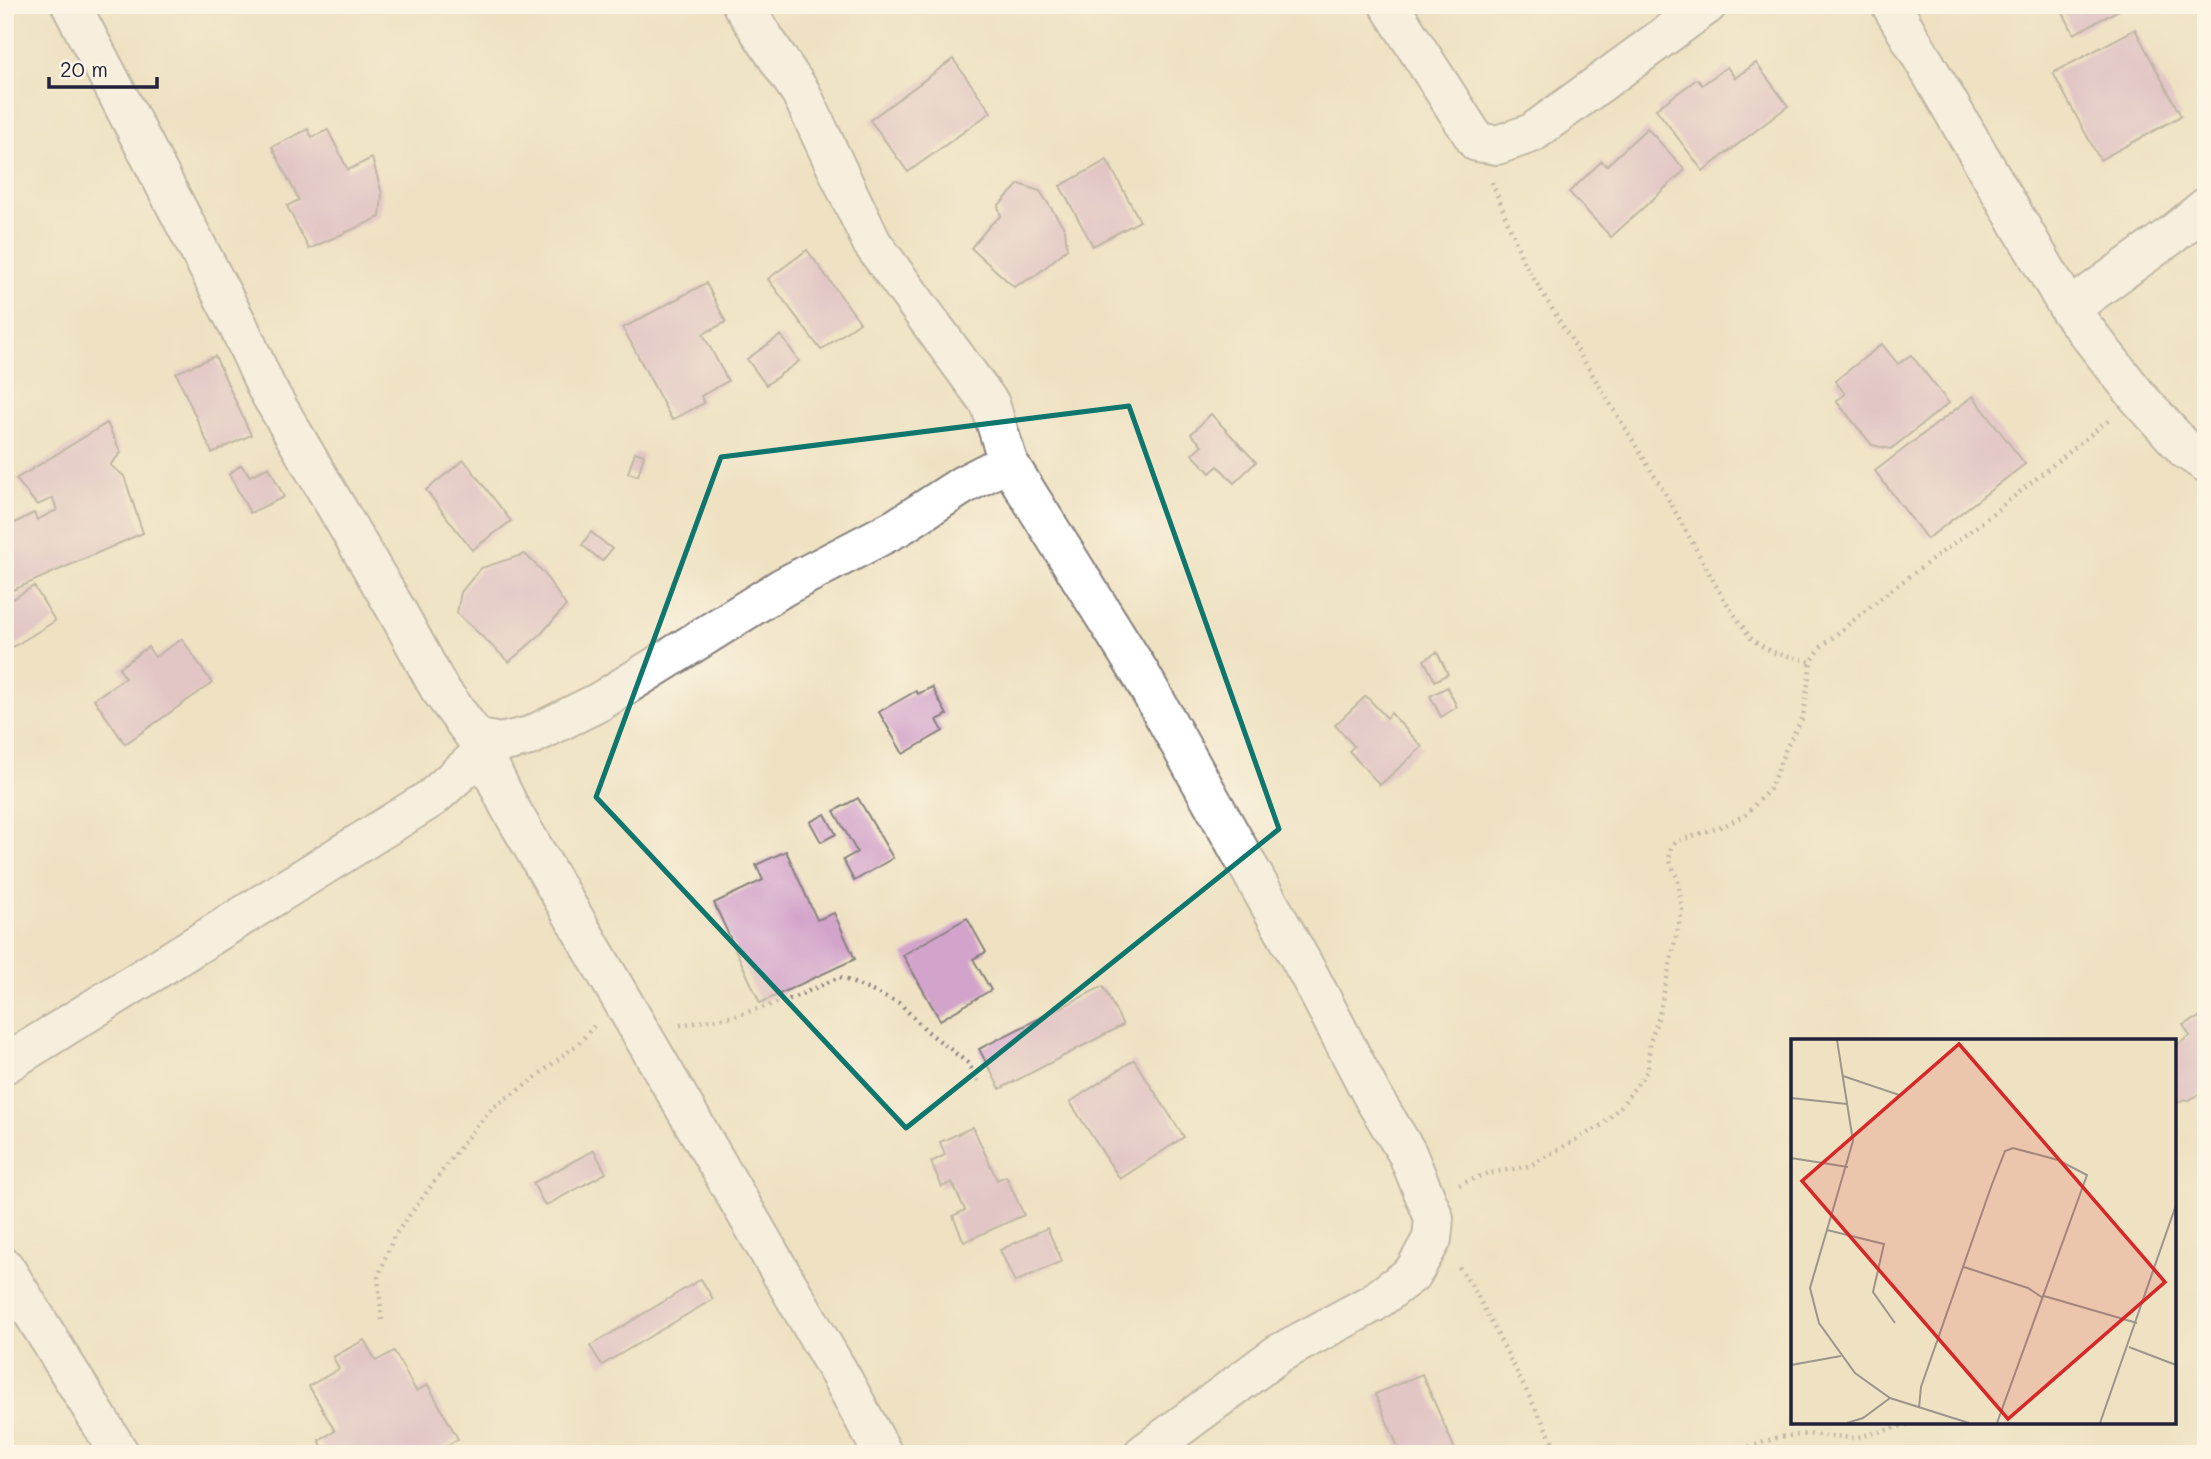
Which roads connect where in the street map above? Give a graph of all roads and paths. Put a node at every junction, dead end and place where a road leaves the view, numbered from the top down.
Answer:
1 (71, 5) edge
2 (742, 5) edge
3 (1389, 5) edge
4 (1707, 5) edge
5 (1891, 5) edge
6 (1477, 142) junction
7 (2206, 206) edge
8 (2069, 309) junction
9 (2138, 397) junction
10 (1009, 462) junction
11 (2206, 463) edge
12 (1811, 662) junction
13 (480, 745) junction
14 (608, 976) junction
15 (640, 1032) junction
16 (5, 1065) edge
17 (979, 1082) dead end
18 (1427, 1198) junction
19 (1432, 1239) junction
20 (5, 1268) edge
21 (382, 1320) dead end
22 (1910, 1424) edge
23 (120, 1454) edge
24 (883, 1454) edge
25 (1143, 1454) edge
26 (1559, 1454) edge
27 (1701, 1454) edge

1 - 13 street
2 - 10 street
3 - 6 street
4 - 6 street
5 - 8 street
6 - 12 path
7 - 8 street
8 - 9 street
9 - 11 street
9 - 12 path
10 - 13 street
10 - 18 street
12 - 18 path
13 - 14 street
13 - 16 street
14 - 15 street
14 - 21 path
15 - 17 path
15 - 24 street
18 - 19 street
19 - 25 street
19 - 26 path
20 - 23 street
22 - 27 path

